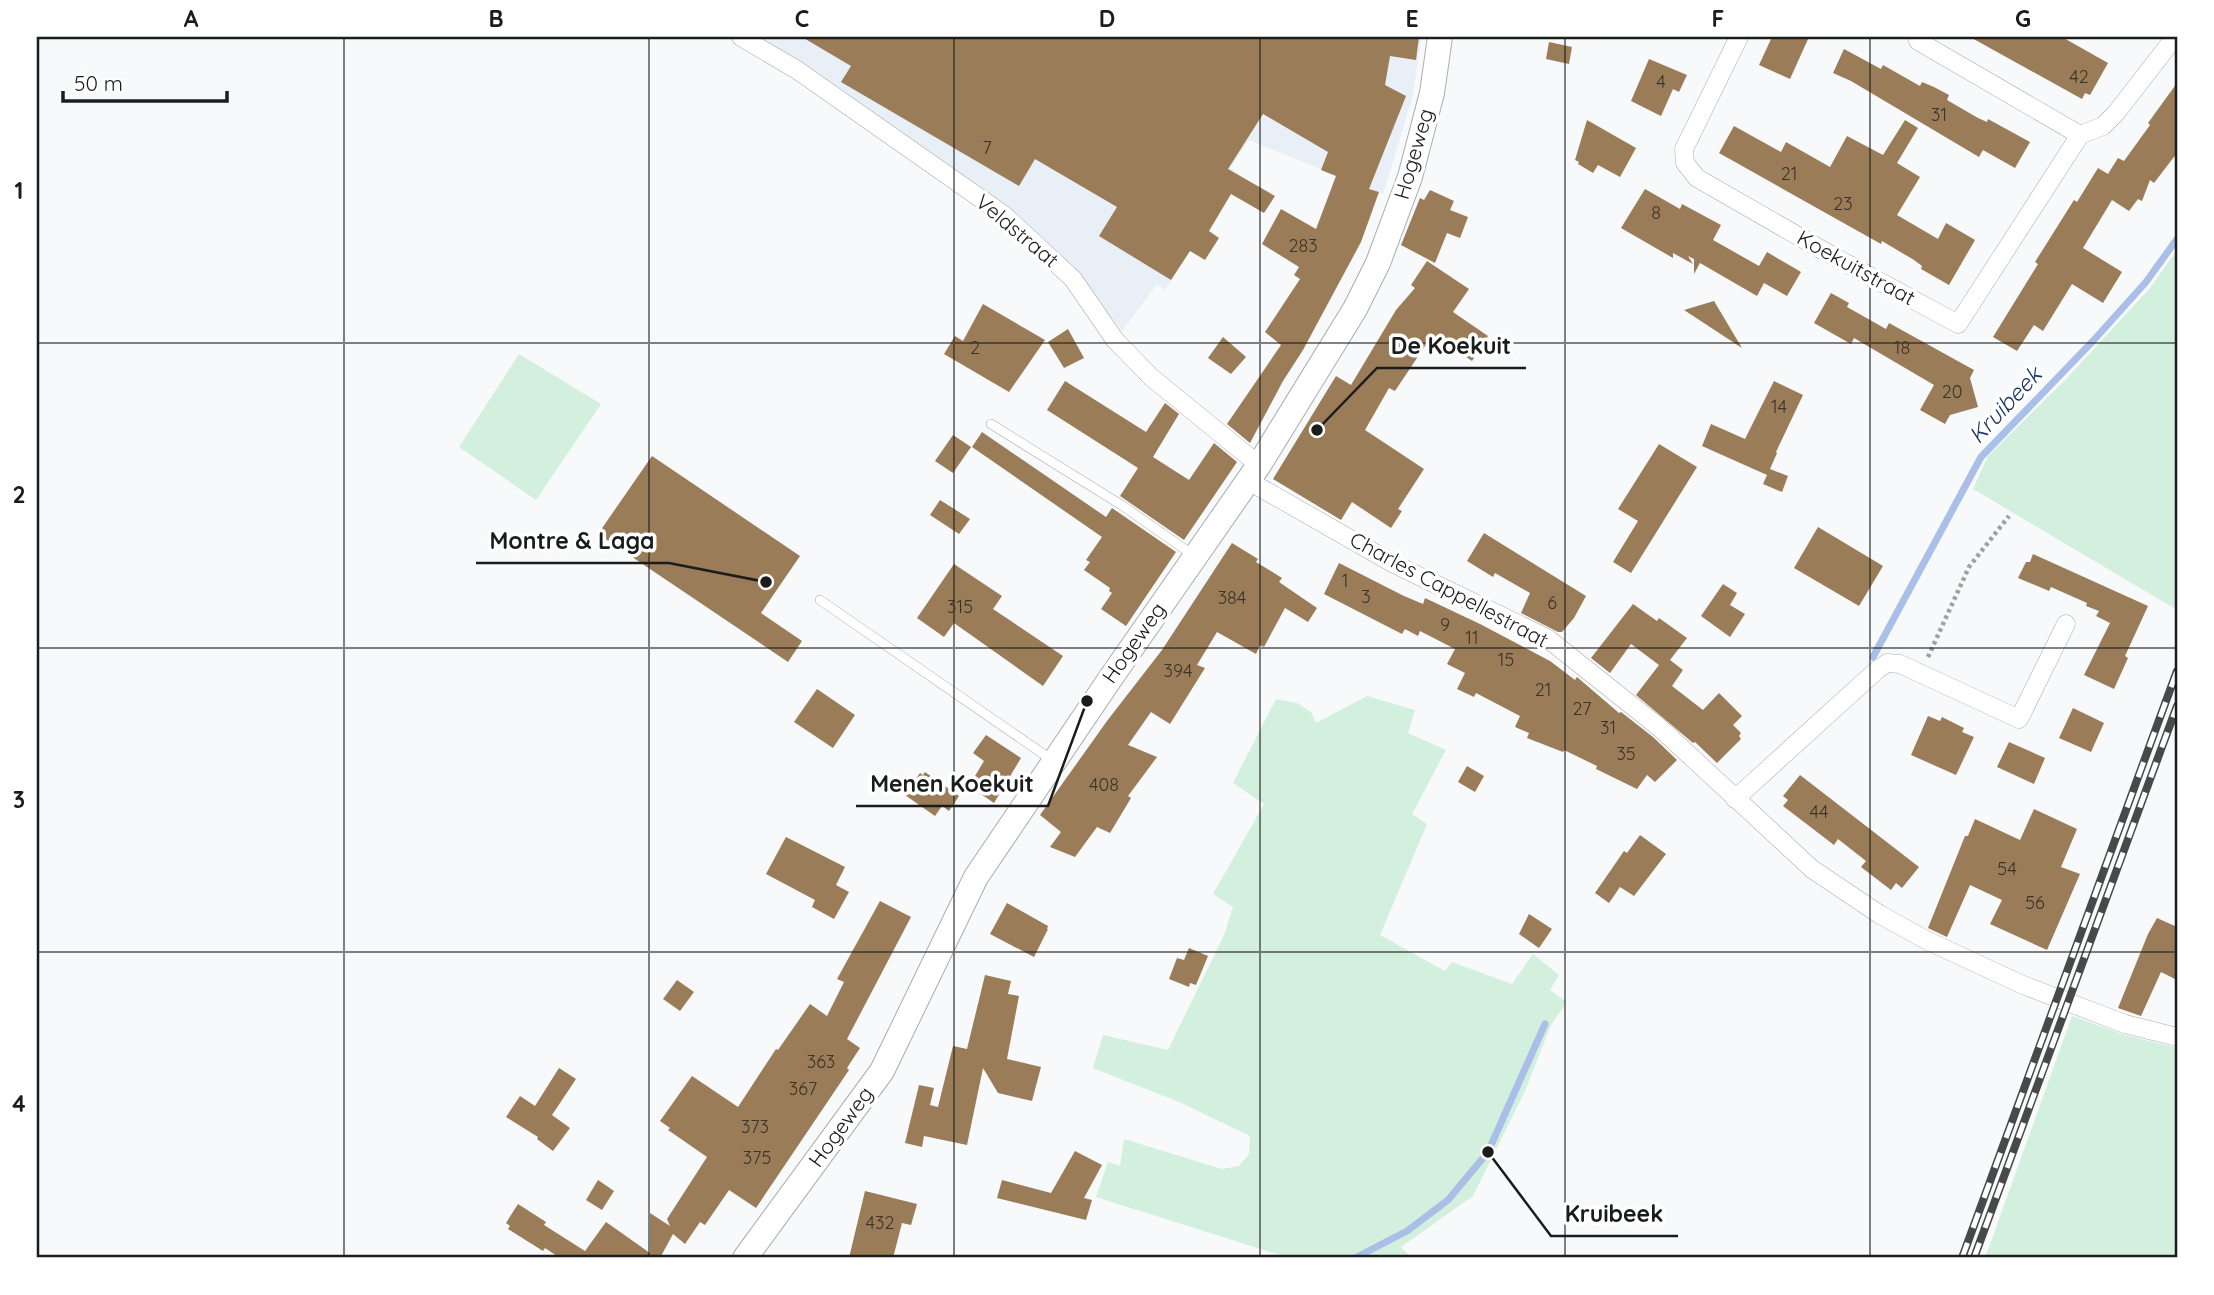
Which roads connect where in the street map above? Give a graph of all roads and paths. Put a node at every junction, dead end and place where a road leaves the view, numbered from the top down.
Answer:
1 (741, 37) edge
2 (1440, 37) edge
3 (1739, 37) edge
4 (1921, 37) edge
5 (2175, 37) edge
6 (2080, 135) junction
7 (991, 424) dead end
8 (1253, 473) junction
9 (2009, 516) dead end
10 (1195, 556) junction
11 (820, 600) dead end
12 (2066, 624) dead end
13 (1920, 674) junction
14 (1054, 761) junction
15 (1735, 799) junction
16 (2177, 1037) edge
17 (745, 1258) edge

1 - 8 street, Veldstraat
2 - 8 street, Hogeweg
3 - 6 street, Koekuitstraat
4 - 6 street
5 - 6 street, Koekuitstraat
7 - 10 lane
8 - 10 street, Hogeweg
8 - 15 street, Charles Cappellestraat
9 - 13 path
10 - 14 street, Hogeweg
11 - 14 lane
12 - 13 street
13 - 15 street
14 - 17 street, Hogeweg
15 - 16 street, Charles Cappellestraat

